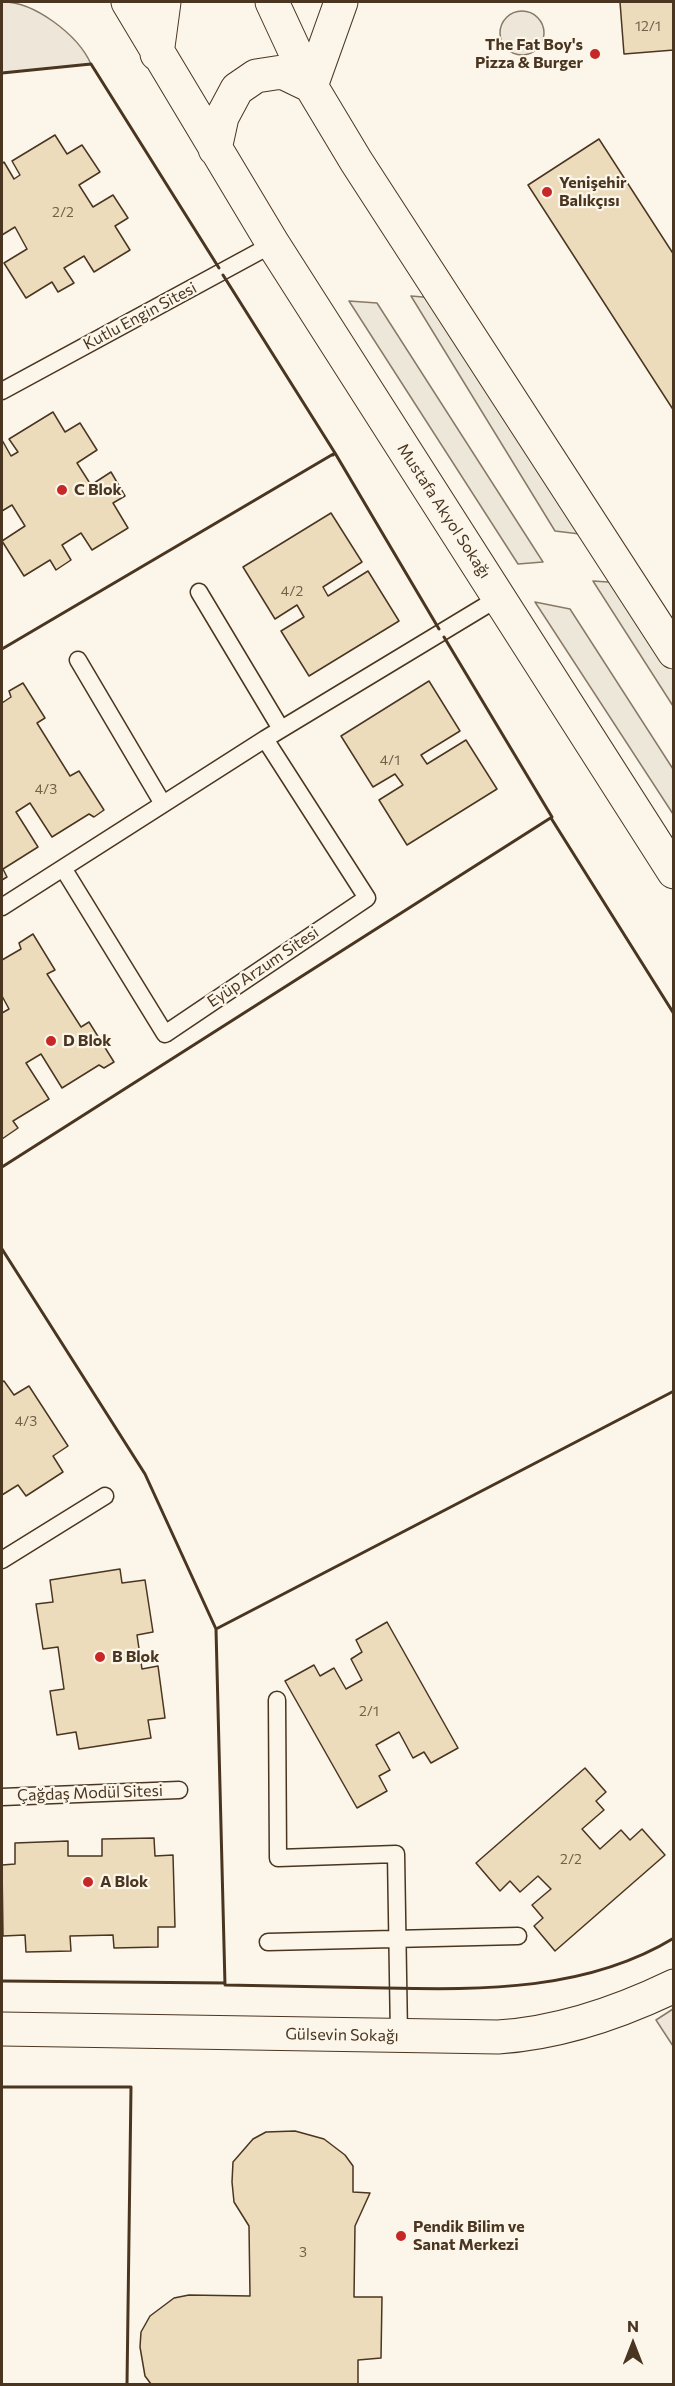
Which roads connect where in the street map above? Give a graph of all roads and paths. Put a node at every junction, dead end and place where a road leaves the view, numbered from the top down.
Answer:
1 (128, 2) edge
2 (164, 2) edge
3 (272, 2) edge
4 (341, 2) edge
5 (157, 54) junction
6 (311, 86) junction
7 (215, 149) junction
8 (273, 244) junction
9 (3, 386) edge
10 (199, 592) dead end
11 (500, 597) junction
12 (674, 651) edge
13 (78, 660) dead end
14 (281, 729) junction
15 (265, 739) junction
16 (163, 804) junction
17 (63, 868) junction
18 (674, 872) edge
19 (2, 907) edge
20 (105, 1496) dead end
21 (2, 1560) edge
22 (277, 1700) dead end
23 (179, 1790) dead end
24 (2, 1797) edge
25 (518, 1936) dead end
26 (400, 1939) junction
27 (268, 1942) dead end
28 (674, 1986) edge
29 (2, 2029) edge
30 (399, 2036) junction

1 - 5 street, Mustafa Akyol Sokağı
2 - 5 street
3 - 6 street
4 - 6 street
5 - 7 street, Mustafa Akyol Sokağı
6 - 7 street
6 - 12 street
7 - 8 street, Mustafa Akyol Sokağı
8 - 9 lane, Kutlu Engin Sitesi
8 - 11 street, Mustafa Akyol Sokağı
10 - 14 lane
11 - 14 lane
11 - 18 street, Mustafa Akyol Sokağı
13 - 16 lane
14 - 15 lane
15 - 16 lane
15 - 17 lane, Eyüp Arzum Sitesi
16 - 17 lane
17 - 19 lane
20 - 21 lane
22 - 26 lane
23 - 24 lane, Çağdaş Modül Sitesi
25 - 26 lane
26 - 27 lane
26 - 30 lane
28 - 30 street, Gülsevin Sokağı
29 - 30 street, Gülsevin Sokağı

